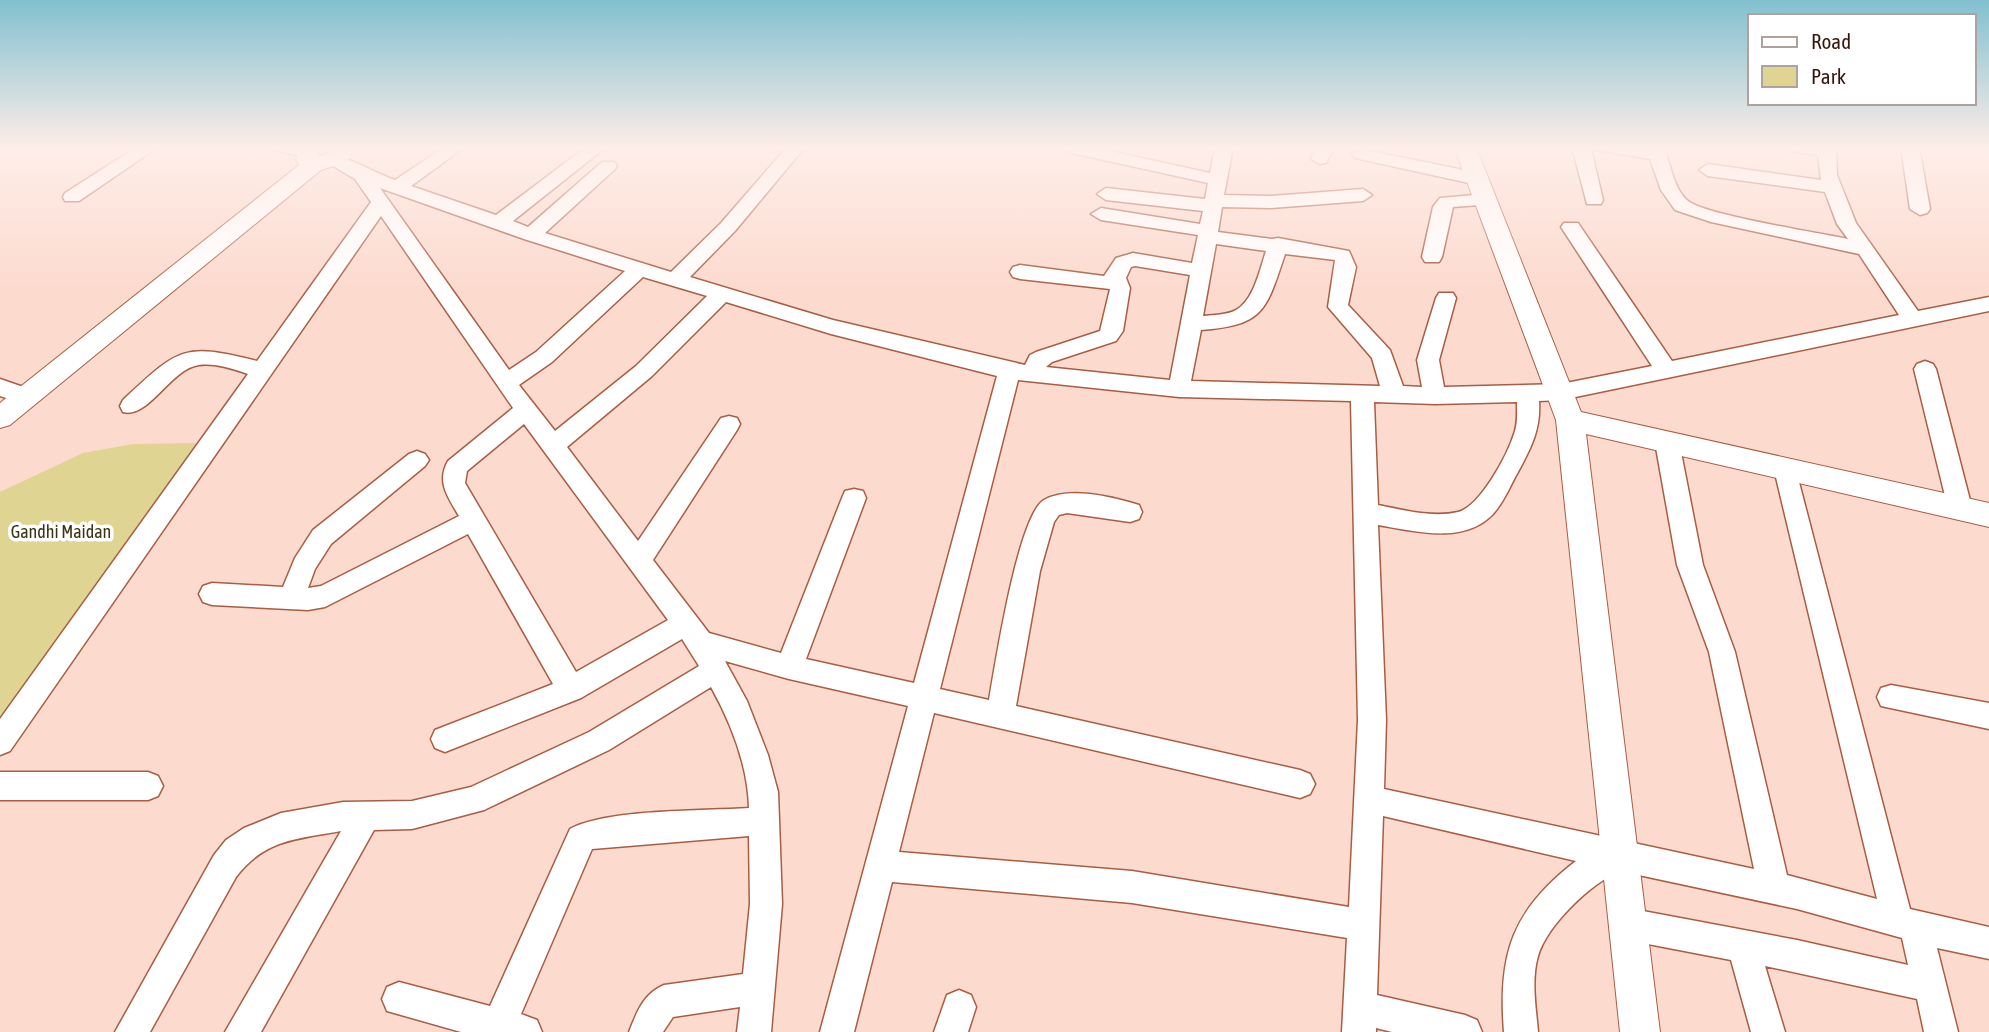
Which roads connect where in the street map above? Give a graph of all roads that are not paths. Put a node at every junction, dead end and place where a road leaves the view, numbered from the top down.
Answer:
1 (75, 195) edge
2 (273, 195) edge
3 (389, 195) junction
4 (534, 195) edge
5 (575, 195) edge
6 (755, 195) edge
7 (1120, 195) edge
8 (1215, 195) edge
9 (1361, 195) edge
10 (1467, 195) edge
11 (1484, 195) edge
12 (1593, 195) edge
13 (1674, 195) edge
14 (1835, 195) edge
15 (1918, 195) edge
16 (72, 197) dead end
17 (1594, 200) dead end
18 (1214, 203) junction
19 (1920, 209) dead end
20 (1101, 214) dead end
21 (498, 223) junction
22 (1571, 227) dead end
23 (1208, 234) junction
24 (531, 235) junction
25 (1278, 244) junction
26 (1864, 249) junction
27 (1432, 257) dead end
28 (639, 269) junction
29 (1202, 271) junction
30 (1020, 272) dead end
31 (1116, 278) junction
32 (675, 280) junction
33 (722, 294) junction
34 (1446, 298) dead end
35 (1989, 304) edge
36 (1913, 320) junction
37 (1191, 324) junction
38 (1925, 369) dead end
39 (262, 370) junction
40 (1667, 371) junction
41 (1020, 372) junction
42 (506, 383) junction
43 (0, 387) edge
44 (1179, 389) junction
45 (1362, 393) junction
46 (1394, 394) junction
47 (1528, 394) junction
48 (1435, 396) junction
49 (27, 397) junction
50 (131, 406) dead end
51 (1565, 406) junction
52 (526, 410) junction
53 (0, 418) edge
54 (729, 424) dead end
55 (1667, 442) junction
56 (553, 446) junction
57 (417, 460) dead end
58 (1786, 469) junction
59 (854, 498) dead end
60 (1960, 508) junction
61 (1130, 512) dead end
62 (1365, 513) junction
63 (1989, 515) edge
64 (474, 520) junction
65 (639, 560) junction
66 (212, 594) dead end
67 (291, 598) junction
68 (693, 632) junction
69 (789, 667) junction
70 (716, 670) junction
71 (571, 689) junction
72 (1891, 697) dead end
73 (924, 698) junction
74 (1000, 715) junction
75 (1989, 716) edge
76 (2, 738) edge
77 (445, 739) dead end
78 (1300, 784) dead end
79 (0, 786) edge
80 (148, 786) dead end
81 (1368, 799) junction
82 (367, 814) junction
83 (764, 821) junction
84 (1619, 856) junction
85 (881, 866) junction
86 (1774, 888) junction
87 (1906, 922) junction
88 (1627, 924) junction
89 (1363, 925) junction
90 (1989, 943) edge
91 (1742, 946) junction
92 (1930, 986) junction
93 (758, 988) junction
94 (399, 999) dead end
95 (1360, 1020) edge
96 (512, 1028) edge
97 (132, 1032) edge
98 (242, 1032) edge
99 (646, 1032) edge
100 (754, 1032) edge
101 (837, 1032) edge
102 (1465, 1032) edge
103 (1521, 1032) edge
104 (1640, 1032) edge
105 (1768, 1032) edge
106 (1941, 1032) edge

1 - 16 street
2 - 49 street
3 - 21 street
3 - 39 street
3 - 42 street
4 - 21 street
5 - 24 street
6 - 32 street
7 - 18 street
8 - 18 street
9 - 18 street
10 - 27 street
11 - 51 street
12 - 17 street
13 - 26 street
14 - 26 street
15 - 19 street
18 - 23 street
20 - 23 street
21 - 24 street
22 - 40 street
23 - 25 street
23 - 29 street
24 - 28 street
25 - 37 street
25 - 46 street
26 - 36 street
28 - 32 street
28 - 42 street
29 - 31 street
29 - 37 street
30 - 31 street
31 - 41 street
32 - 33 street
33 - 41 street
33 - 56 street
34 - 48 street
35 - 36 street
36 - 40 street
37 - 44 street
38 - 60 street
39 - 50 street
39 - 76 street
40 - 51 street
41 - 44 street
41 - 73 street
42 - 52 street
43 - 49 street
44 - 45 street
45 - 46 street
45 - 62 street
46 - 48 street
47 - 48 street
47 - 51 street
47 - 62 street
49 - 53 street
51 - 55 street
51 - 84 street
52 - 56 street
52 - 64 street
54 - 65 street
55 - 58 street
55 - 86 street
56 - 65 street
57 - 67 street
58 - 60 street
58 - 87 street
59 - 69 street
60 - 63 street
61 - 74 street
62 - 81 street
64 - 67 street
64 - 71 street
65 - 68 street
66 - 67 street
68 - 69 street
68 - 70 street
68 - 71 street
69 - 73 street
70 - 82 street
70 - 83 street
71 - 77 street
72 - 75 street
73 - 74 street
73 - 85 street
74 - 78 street
79 - 80 street
81 - 84 street
81 - 89 street
82 - 97 street
82 - 98 street
83 - 93 street
83 - 96 street
84 - 86 street
84 - 88 street
84 - 103 street
85 - 89 street
85 - 101 street
86 - 87 street
87 - 90 street
87 - 92 street
88 - 91 street
88 - 104 street
89 - 95 street
91 - 92 street
91 - 105 street
92 - 106 street
93 - 99 street
93 - 100 street
94 - 96 street
95 - 102 street

